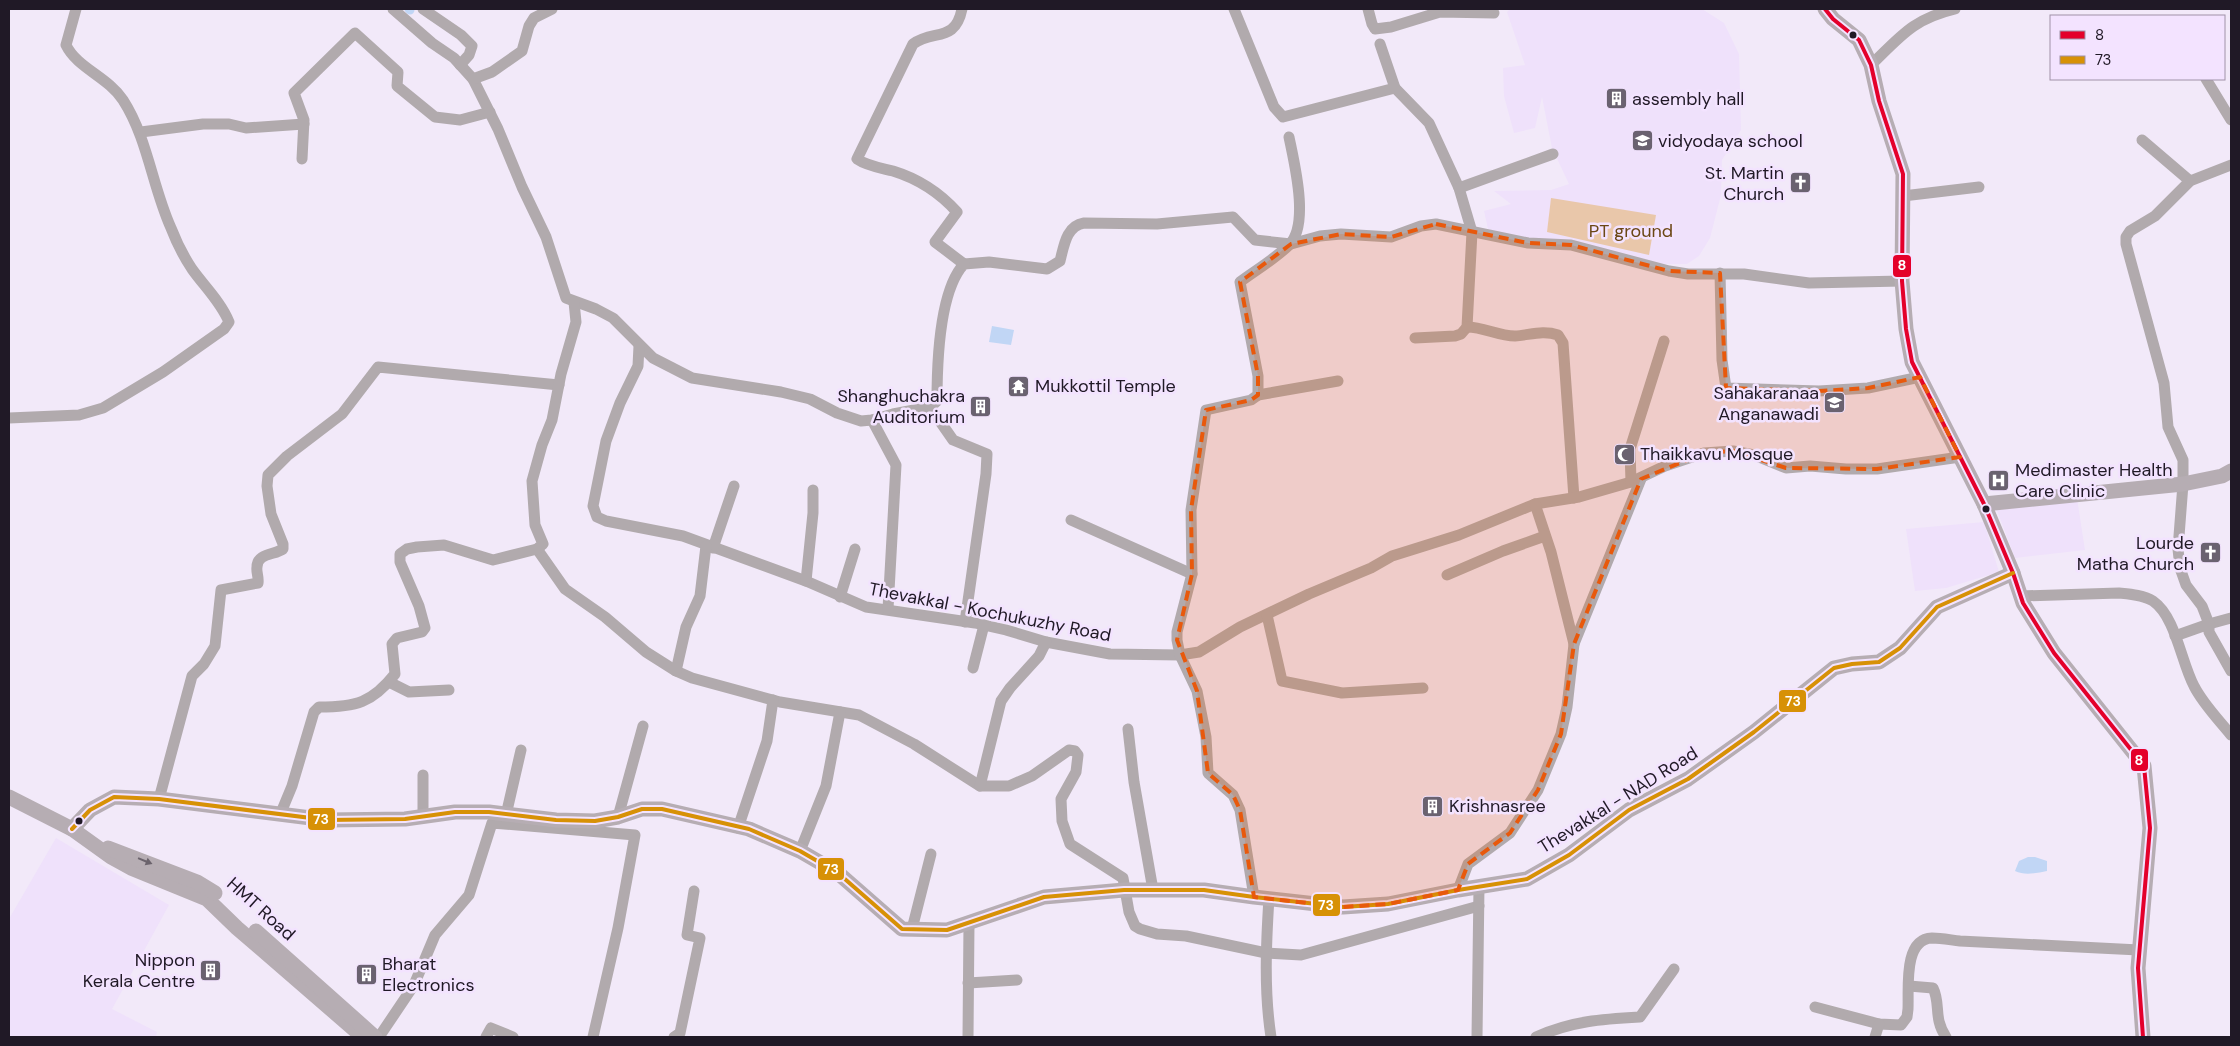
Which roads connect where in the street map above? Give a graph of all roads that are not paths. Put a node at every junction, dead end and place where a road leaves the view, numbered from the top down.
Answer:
1 (76, 9) edge
2 (393, 9) edge
3 (423, 9) edge
4 (552, 9) edge
5 (962, 9) edge
6 (1234, 9) edge
7 (1368, 9) edge
8 (1825, 9) edge
9 (1956, 9) edge
10 (1494, 13) dead end
11 (1380, 44) dead end
12 (460, 65) junction
13 (1871, 65) junction
14 (473, 79) junction
15 (2207, 80) edge
16 (1395, 88) junction
17 (490, 112) junction
18 (2231, 120) edge
19 (304, 124) junction
20 (141, 132) junction
21 (1289, 137) dead end
22 (2142, 140) dead end
23 (1553, 154) dead end
24 (302, 159) dead end
25 (2231, 165) edge
26 (2190, 181) junction
27 (1979, 187) dead end
28 (1459, 188) junction
29 (1903, 196) junction
30 (1472, 232) junction
31 (1291, 244) junction
32 (964, 264) junction
33 (1720, 272) junction
34 (1902, 281) junction
35 (574, 302) junction
36 (1468, 327) junction
37 (1415, 338) dead end
38 (1664, 341) dead end
39 (639, 346) junction
40 (1920, 377) junction
41 (1338, 381) dead end
42 (559, 385) junction
43 (1258, 394) junction
44 (930, 407) junction
45 (9, 418) edge
46 (872, 420) junction
47 (1960, 457) junction
48 (2231, 471) edge
49 (1636, 480) junction
50 (2183, 484) junction
51 (734, 486) dead end
52 (813, 490) dead end
53 (1574, 498) junction
54 (1534, 504) junction
55 (1984, 504) junction
56 (1071, 520) dead end
57 (1545, 536) junction
58 (709, 547) junction
59 (537, 549) junction
60 (855, 549) dead end
61 (2013, 573) junction
62 (1192, 574) junction
63 (1446, 575) dead end
64 (806, 581) junction
65 (2020, 596) junction
66 (840, 597) junction
67 (888, 609) junction
68 (1268, 615) junction
69 (2231, 618) edge
70 (965, 622) junction
71 (2209, 624) junction
72 (984, 625) junction
73 (2174, 636) junction
74 (1046, 642) junction
75 (1574, 644) junction
76 (1180, 655) junction
77 (973, 668) dead end
78 (676, 671) junction
79 (2231, 671) edge
80 (389, 682) junction
81 (1423, 688) dead end
82 (449, 690) dead end
83 (773, 700) junction
84 (840, 712) junction
85 (644, 726) dead end
86 (2229, 727) edge
87 (1128, 729) dead end
88 (521, 750) dead end
89 (423, 775) dead end
90 (980, 786) junction
91 (9, 797) edge
92 (160, 800) junction
93 (280, 814) junction
94 (506, 815) junction
95 (423, 817) junction
96 (618, 817) junction
97 (738, 828) junction
98 (72, 829) junction
99 (99, 846) junction
100 (800, 851) junction
101 (931, 854) dead end
102 (1479, 886) junction
103 (1124, 890) junction
104 (1153, 890) junction
105 (1458, 890) junction
106 (694, 891) dead end
107 (1254, 897) junction
108 (1269, 898) junction
109 (1479, 906) junction
110 (969, 923) junction
111 (912, 929) junction
112 (2139, 950) junction
113 (1266, 953) junction
114 (1674, 969) dead end
115 (1017, 980) dead end
116 (968, 983) junction
117 (1910, 986) junction
118 (1815, 1007) dead end
119 (1879, 1024) junction
120 (363, 1037) edge
121 (377, 1037) edge
122 (486, 1037) edge
123 (513, 1037) edge
124 (593, 1037) edge
125 (674, 1037) edge
126 (968, 1037) edge
127 (1271, 1037) edge
128 (1477, 1037) edge
129 (1536, 1037) edge
130 (1875, 1037) edge
131 (1946, 1037) edge
132 (2143, 1037) edge

1 - 20 street
2 - 12 street
3 - 12 street
4 - 14 street
5 - 32 street
6 - 16 street
7 - 10 street
8 - 13 main road
9 - 13 street
11 - 16 street
12 - 14 street
13 - 29 main road
14 - 17 street
15 - 18 street
16 - 28 street
17 - 19 street
17 - 35 street
19 - 20 street
19 - 24 street
20 - 45 street
21 - 31 street
22 - 26 street
23 - 28 street
25 - 26 street
26 - 50 street
27 - 29 street
28 - 30 street
29 - 34 main road
30 - 31 street
30 - 33 street
30 - 36 street
31 - 32 street
31 - 43 street
32 - 44 street
33 - 34 street
33 - 40 street
34 - 40 main road
35 - 39 street
35 - 42 street
36 - 37 street
36 - 53 street
38 - 49 street
39 - 46 street
39 - 58 street, Thevakkal - Kochukuzhy Road
40 - 47 main road
41 - 43 street
42 - 59 street
42 - 92 street
43 - 62 street
44 - 46 street
44 - 70 street
46 - 67 street
47 - 49 street, Thevakkal - Kochukuzhy Road
47 - 55 main road
48 - 50 main road
49 - 53 street, Thevakkal - Kochukuzhy Road
49 - 75 street
50 - 55 main road
50 - 71 street
51 - 58 street
52 - 64 street
53 - 54 street, Thevakkal - Kochukuzhy Road
54 - 57 street
54 - 68 street, Thevakkal - Kochukuzhy Road
55 - 61 main road
56 - 62 street
57 - 63 street
57 - 75 street
58 - 64 street, Thevakkal - Kochukuzhy Road
58 - 78 street
59 - 78 street
59 - 80 street
60 - 66 street
61 - 65 main road
61 - 102 main road, Thevakkal - NAD Road
62 - 76 street
64 - 66 street, Thevakkal - Kochukuzhy Road
65 - 73 street
65 - 112 main road
66 - 67 street, Thevakkal - Kochukuzhy Road
67 - 70 street, Thevakkal - Kochukuzhy Road
68 - 76 street, Thevakkal - Kochukuzhy Road
68 - 81 street
69 - 71 street
70 - 72 street, Thevakkal - Kochukuzhy Road
71 - 73 street
71 - 79 street
72 - 74 street, Thevakkal - Kochukuzhy Road
72 - 77 street
73 - 86 street
74 - 76 street, Thevakkal - Kochukuzhy Road
74 - 90 street
75 - 105 street
76 - 107 street
78 - 83 street
80 - 82 street
80 - 93 street
83 - 84 street
83 - 97 street
84 - 90 street
84 - 100 street
85 - 96 street
87 - 104 street
88 - 94 street
89 - 95 street
90 - 103 street
91 - 98 main road, HMT Road
92 - 93 main road, Thevakkal - NAD Road
92 - 98 main road, Thevakkal - NAD Road
93 - 95 main road, Thevakkal - NAD Road
94 - 95 main road, Thevakkal - NAD Road
94 - 96 main road, Thevakkal - NAD Road
96 - 97 main road, Thevakkal - NAD Road
97 - 100 main road, Thevakkal - NAD Road
98 - 99 main road, HMT Road
99 - 120 main road, HMT Road
99 -> 121 main road, HMT Road
100 - 111 main road, Thevakkal - NAD Road
101 - 111 street
102 - 105 main road, Thevakkal - NAD Road
102 - 109 street
103 - 104 main road, Thevakkal - NAD Road
103 - 110 main road, Thevakkal - NAD Road
103 - 113 street
104 - 107 main road, Thevakkal - NAD Road
105 - 108 main road, Thevakkal - NAD Road
106 - 125 street
107 - 108 main road, Thevakkal - NAD Road
108 - 113 street
109 - 113 street
109 - 128 street
110 - 111 main road, Thevakkal - NAD Road
110 - 116 street
112 - 117 street
112 - 132 main road
113 - 127 street
114 - 129 street
115 - 116 street
116 - 126 street
117 - 119 street
117 - 131 street
118 - 119 street
119 - 130 street
121 - 124 street
122 - 123 street

